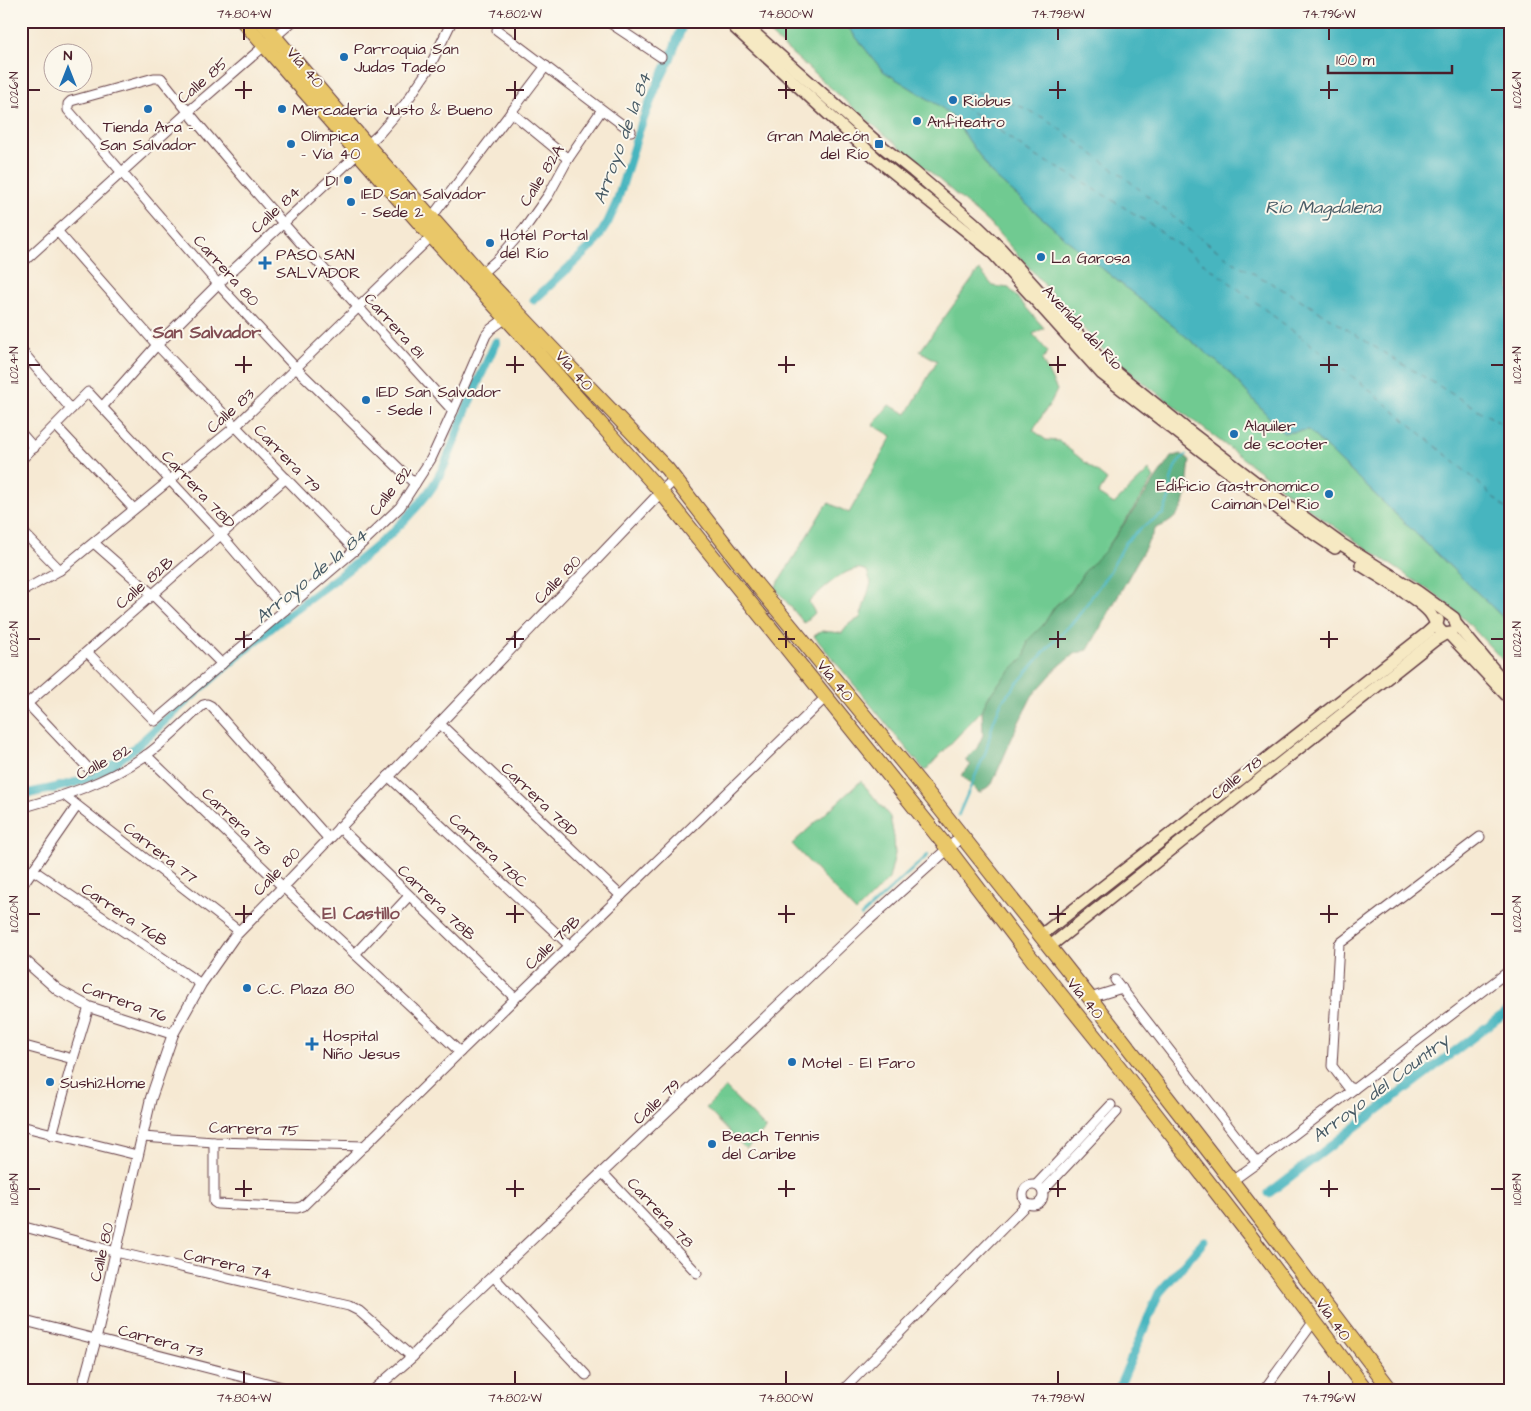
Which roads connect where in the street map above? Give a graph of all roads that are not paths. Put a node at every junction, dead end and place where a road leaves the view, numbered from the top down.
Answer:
1 (243, 21) edge
2 (261, 21) edge
3 (293, 21) edge
4 (452, 21) edge
5 (607, 21) edge
6 (735, 21) edge
7 (741, 21) edge
8 (497, 30) dead end
9 (269, 41) junction
10 (661, 57) dead end
11 (546, 66) junction
12 (68, 110) joint
13 (601, 111) junction
14 (188, 112) junction
15 (511, 112) junction
16 (631, 131) dead end
17 (363, 148) junction
18 (568, 159) junction
19 (878, 160) junction
20 (122, 172) junction
21 (283, 222) junction
22 (432, 227) junction
23 (58, 232) junction
24 (983, 232) junction
25 (21, 264) edge
26 (481, 274) junction
27 (218, 284) junction
28 (358, 307) junction
29 (506, 318) junction
30 (157, 345) junction
31 (21, 350) edge
32 (296, 368) junction
33 (102, 407) junction
34 (71, 409) junction
35 (453, 411) junction
36 (56, 426) junction
37 (236, 426) junction
38 (21, 433) edge
39 (34, 448) junction
40 (21, 460) edge
41 (286, 478) junction
42 (675, 479) junction
43 (171, 480) junction
44 (415, 484) junction
45 (661, 492) junction
46 (134, 510) junction
47 (21, 530) edge
48 (221, 535) junction
49 (94, 542) junction
50 (356, 550) junction
51 (60, 570) junction
52 (761, 589) junction
53 (21, 592) edge
54 (152, 594) junction
55 (749, 600) junction
56 (1423, 607) junction
57 (285, 610) junction
58 (1448, 615) junction
59 (1436, 624) junction
60 (1450, 631) junction
61 (1427, 633) junction
62 (1428, 646) junction
63 (1463, 648) junction
64 (87, 652) junction
65 (222, 664) junction
66 (1510, 686) edge
67 (827, 696) junction
68 (1510, 699) edge
69 (23, 703) edge
70 (439, 723) junction
71 (146, 755) junction
72 (89, 769) dead end
73 (388, 776) junction
74 (65, 796) junction
75 (77, 806) junction
76 (21, 808) edge
77 (339, 827) junction
78 (1480, 836) dead end
79 (962, 837) junction
80 (328, 838) junction
81 (949, 850) junction
82 (33, 870) junction
83 (283, 886) junction
84 (21, 888) edge
85 (409, 896) junction
86 (621, 896) junction
87 (239, 931) junction
88 (1045, 942) junction
89 (570, 946) junction
90 (355, 954) junction
91 (21, 957) edge
92 (1510, 970) edge
93 (1115, 980) dead end
94 (201, 984) junction
95 (1122, 988) junction
96 (1094, 997) junction
97 (515, 998) junction
98 (89, 1007) junction
99 (1074, 1010) junction
100 (173, 1034) junction
101 (21, 1045) edge
102 (460, 1052) junction
103 (73, 1059) junction
104 (1354, 1088) junction
105 (1114, 1109) dead end
106 (21, 1126) edge
107 (52, 1134) junction
108 (142, 1137) junction
109 (214, 1142) junction
110 (365, 1146) junction
111 (137, 1155) junction
112 (1218, 1162) junction
113 (1257, 1162) junction
114 (602, 1172) junction
115 (1202, 1175) junction
116 (1236, 1179) junction
117 (1039, 1188) junction
118 (1027, 1204) junction
119 (21, 1226) edge
120 (116, 1252) junction
121 (697, 1273) dead end
122 (493, 1276) junction
123 (21, 1320) edge
124 (1314, 1321) junction
125 (96, 1338) junction
126 (412, 1357) junction
127 (1370, 1363) junction
128 (1355, 1374) junction
129 (586, 1375) dead end
130 (82, 1390) edge
131 (294, 1390) edge
132 (374, 1390) edge
133 (843, 1390) edge
134 (1264, 1390) edge
135 (1366, 1390) edge
136 (1390, 1390) edge

1 - 9 highway, Vía 40
2 - 9 highway, Vía 40
3 - 9 street, Calle 85
4 - 17 street, Calle 84
5 - 10 street
6 - 19 main road, Avenida del Río
7 - 24 main road, Avenida del Río
8 - 11 street
9 - 14 street, Calle 85
9 - 17 highway, Vía 40
11 - 13 street
11 - 15 street, Calle 83
12 - 14 street, Carrera 81
12 - 20 street, Carrera 80
13 - 16 street
13 - 18 street, Calle 82A
14 - 20 street, Calle 85
14 - 21 street, Carrera 81
15 - 18 street
15 - 22 street, Calle 83
17 - 21 street, Calle 84
17 - 22 highway, Vía 40
18 - 26 street, Calle 82A
19 - 24 main road
19 - 56 main road, Avenida del Río
20 - 23 street, Calle 85
20 - 27 street, Carrera 80
21 - 27 street, Calle 84
21 - 28 street, Carrera 81
22 - 26 highway, Vía 40
22 - 28 street, Calle 83
22 - 29 highway, Vía 40
23 - 25 street, Calle 85
23 - 30 street, Carrera 79
24 - 58 main road, Avenida del Río
26 - 42 highway, Vía 40
27 - 30 street, Calle 84
27 - 32 street, Carrera 80
28 - 32 street, Calle 83
28 - 35 street, Carrera 81
29 - 35 street, Calle 82
29 - 45 highway, Vía 40
30 - 33 street, Calle 84
30 - 37 street, Carrera 79
31 - 34 street
32 - 37 street, Calle 83
32 - 44 street, Carrera 80
33 - 34 street, Carrera 78D
33 - 43 street, Carrera 78D
34 - 36 street
35 - 44 street, Calle 82
36 - 39 street
36 - 46 street
37 - 41 street, Carrera 79
37 - 43 street, Calle 83
38 - 39 street
39 - 40 street
41 - 48 street, Calle 82B
41 - 50 street, Carrera 79
42 - 45 street, Calle 80
42 - 52 highway, Vía 40
43 - 46 street, Calle 83
43 - 48 street, Carrera 78D
44 - 50 street, Calle 82
45 - 55 highway, Vía 40
45 - 70 street, Calle 80
46 - 49 street, Calle 83
47 - 51 street
48 - 54 street, Calle 82B
48 - 57 street, Carrera 78D
49 - 51 street, Calle 83
49 - 54 street
50 - 57 street, Calle 82
51 - 53 street, Calle 83
52 - 55 highway
52 - 79 highway, Vía 40
54 - 64 street, Calle 82B
54 - 65 street
55 - 67 highway, Vía 40
56 - 59 main road, Avenida del Río
56 - 61 main road
57 - 65 street, Calle 82
58 - 59 main road
58 - 60 main road
59 - 60 main road
59 - 61 main road, Calle 78
60 - 62 main road, Calle 78
60 - 63 main road
60 - 66 main road
61 - 88 main road, Calle 78
62 - 63 main road
62 - 88 main road, Calle 78
63 - 68 main road
64 - 65 street, Calle 82
64 - 69 street, Calle 82B
67 - 81 highway, Vía 40
67 - 86 street, Calle 79B
69 - 72 street
70 - 73 street, Calle 80
70 - 86 street, Carrera 78D
71 - 74 street, Calle 82
71 - 80 street, Calle 82
71 - 83 street, Carrera 78
73 - 77 street, Calle 80
73 - 89 street, Carrera 78C
74 - 75 street, Carrera 77
74 - 76 street, Calle 82
75 - 82 street
75 - 87 street, Carrera 77
77 - 80 street, Calle 80
77 - 85 street, Carrera 78B
78 - 104 street
79 - 81 street, Calle 79
79 - 88 highway, Vía 40
80 - 83 street, Calle 80
81 - 99 highway, Vía 40
81 - 114 street, Calle 79
82 - 84 street
82 - 94 street, Carrera 76B
83 - 87 street, Calle 80
83 - 90 street, Carrera 78
85 - 90 street
85 - 97 street, Carrera 78B
86 - 89 street, Calle 79B
87 - 94 street, Calle 80
88 - 96 highway, Vía 40
89 - 97 street, Calle 79B
90 - 102 street, Carrera 78
91 - 98 street, Carrera 76
92 - 104 street
93 - 95 street
94 - 100 street, Calle 80
95 - 96 street
95 - 113 street
96 - 99 highway
96 - 112 highway, Vía 40
97 - 102 street, Calle 79B
98 - 100 street, Carrera 76
98 - 103 street
99 - 115 highway, Vía 40
100 - 108 street, Calle 80
101 - 103 street
102 - 110 street, Calle 79B
103 - 107 street
104 - 113 street
105 - 117 street
106 - 107 street
107 - 111 street
108 - 109 street, Carrera 75
108 - 111 street, Calle 80
109 - 110 street, Carrera 75
109 - 110 street, Calle 79B
111 - 120 street, Calle 80
112 - 115 highway
112 - 116 highway, Vía 40
113 - 116 street
114 - 121 street, Carrera 78
114 - 122 street, Calle 79
115 - 124 highway, Vía 40
116 - 127 highway, Vía 40
117 - 118 street
117 - 118 street
118 - 133 street
119 - 120 street, Carrera 74
120 - 125 street, Calle 80
120 - 126 street, Carrera 74
122 - 126 street, Calle 79
122 - 129 street
123 - 125 street, Carrera 73
124 - 128 highway, Vía 40
124 - 134 street
125 - 130 street, Calle 80
125 - 131 street, Carrera 73
126 - 132 street, Calle 79
127 - 128 highway
127 - 136 highway, Vía 40
128 - 135 highway, Vía 40

